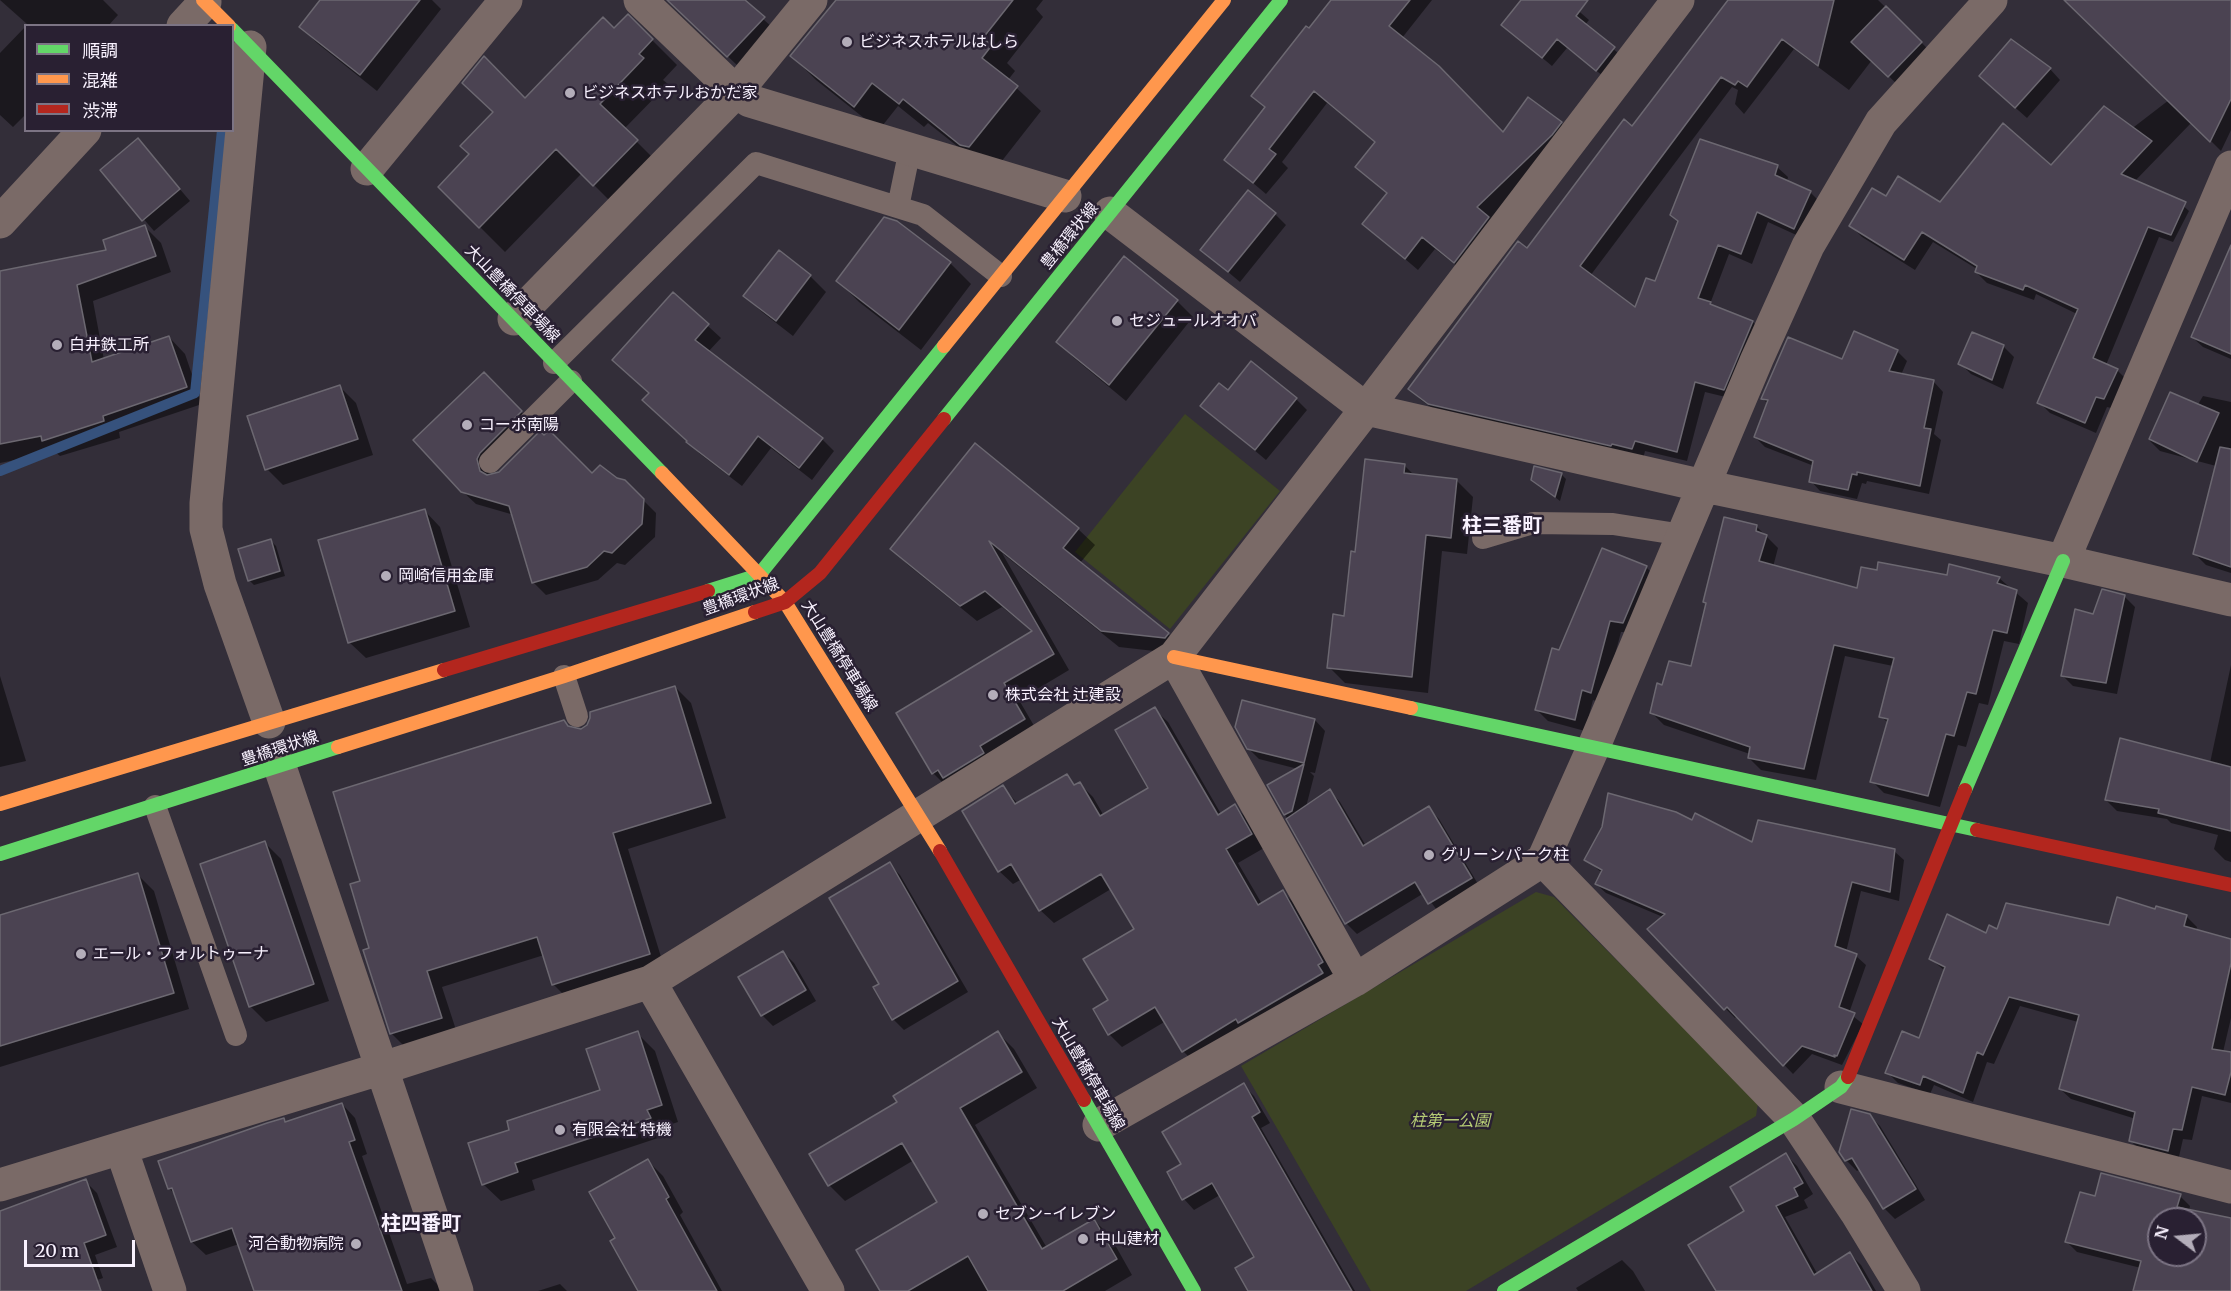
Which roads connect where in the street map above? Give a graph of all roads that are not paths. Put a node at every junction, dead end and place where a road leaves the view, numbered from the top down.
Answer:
1 (506, 0) edge
2 (640, 0) edge
3 (811, 0) edge
4 (1224, 0) edge
5 (1281, 0) edge
6 (1678, 0) edge
7 (1991, 0) edge
8 (204, 1) edge
9 (185, 24) edge
10 (227, 24) edge
11 (237, 34) edge
12 (234, 79) edge
13 (736, 92) junction
14 (84, 132) edge
15 (231, 132) edge
16 (910, 149) junction
17 (367, 169) junction
18 (2229, 176) edge
19 (1065, 196) junction
20 (897, 207) junction
21 (1110, 213) junction
22 (0, 222) edge
23 (1001, 276) junction
24 (514, 319) junction
25 (554, 363) junction
26 (571, 381) junction
27 (1366, 409) junction
28 (490, 462) dead end
29 (1704, 486) junction
30 (1683, 535) junction
31 (1484, 538) dead end
32 (2063, 561) junction
33 (759, 575) junction
34 (2231, 600) edge
35 (785, 602) junction
36 (1174, 657) junction
37 (564, 676) junction
38 (577, 716) dead end
39 (269, 722) junction
40 (1594, 746) junction
41 (280, 767) junction
42 (0, 804) edge
43 (155, 806) junction
44 (919, 815) junction
45 (1951, 824) junction
46 (0, 854) edge
47 (1543, 860) junction
48 (2231, 885) edge
49 (1355, 980) junction
50 (650, 982) junction
51 (236, 1035) dead end
52 (382, 1068) junction
53 (1841, 1087) junction
54 (1794, 1119) junction
55 (1099, 1125) junction
56 (121, 1148) junction
57 (0, 1185) edge
58 (2231, 1187) edge
59 (1540, 1282) edge
60 (170, 1291) edge
61 (457, 1291) edge
62 (828, 1291) edge
63 (1194, 1291) edge
64 (1504, 1291) edge
65 (1904, 1291) edge

1 - 17 street
2 - 13 street
3 - 13 street
4 - 19 main road, 豊橋環状線
5 - 21 main road, 豊橋環状線
6 - 27 street
7 - 29 street
8 - 9 street
8 - 10 main road, 大山豊橋停車場線
11 - 12 street
11 - 17 main road, 大山豊橋停車場線
13 - 16 street
13 - 24 street
14 - 22 street
15 - 39 street
16 - 19 street
16 - 20 lane
17 - 24 main road, 大山豊橋停車場線
18 - 32 street
19 - 23 main road, 豊橋環状線
20 - 23 lane
20 - 25 lane
21 - 27 street
21 - 35 main road, 豊橋環状線
23 - 33 main road, 豊橋環状線
24 - 25 main road, 大山豊橋停車場線
25 - 26 main road, 大山豊橋停車場線
26 - 28 lane
26 - 33 main road, 大山豊橋停車場線
27 - 29 street
27 - 36 street
29 - 30 street
29 - 32 street
30 - 31 lane
30 - 40 street
32 - 34 street
32 - 45 main road
33 - 35 main road, 大山豊橋停車場線
33 - 39 main road, 豊橋環状線
35 - 37 main road, 豊橋環状線
35 - 44 main road, 大山豊橋停車場線
36 - 40 main road
36 - 44 street
36 - 49 street
37 - 38 lane
37 - 41 main road, 豊橋環状線
39 - 42 main road, 豊橋環状線
40 - 45 main road
40 - 47 street
41 - 43 main road, 豊橋環状線
41 - 52 street
43 - 46 main road, 豊橋環状線
43 - 51 lane
44 - 50 street
44 - 55 main road, 大山豊橋停車場線
45 - 48 main road
45 - 53 main road
47 - 49 street
47 - 54 street
49 - 55 street
50 - 52 street
50 - 62 street
52 - 56 street
52 - 61 street
53 - 54 main road
53 - 58 street
54 - 59 main road
54 - 65 street
55 - 63 main road, 大山豊橋停車場線
56 - 57 street
56 - 60 street
59 - 64 main road

